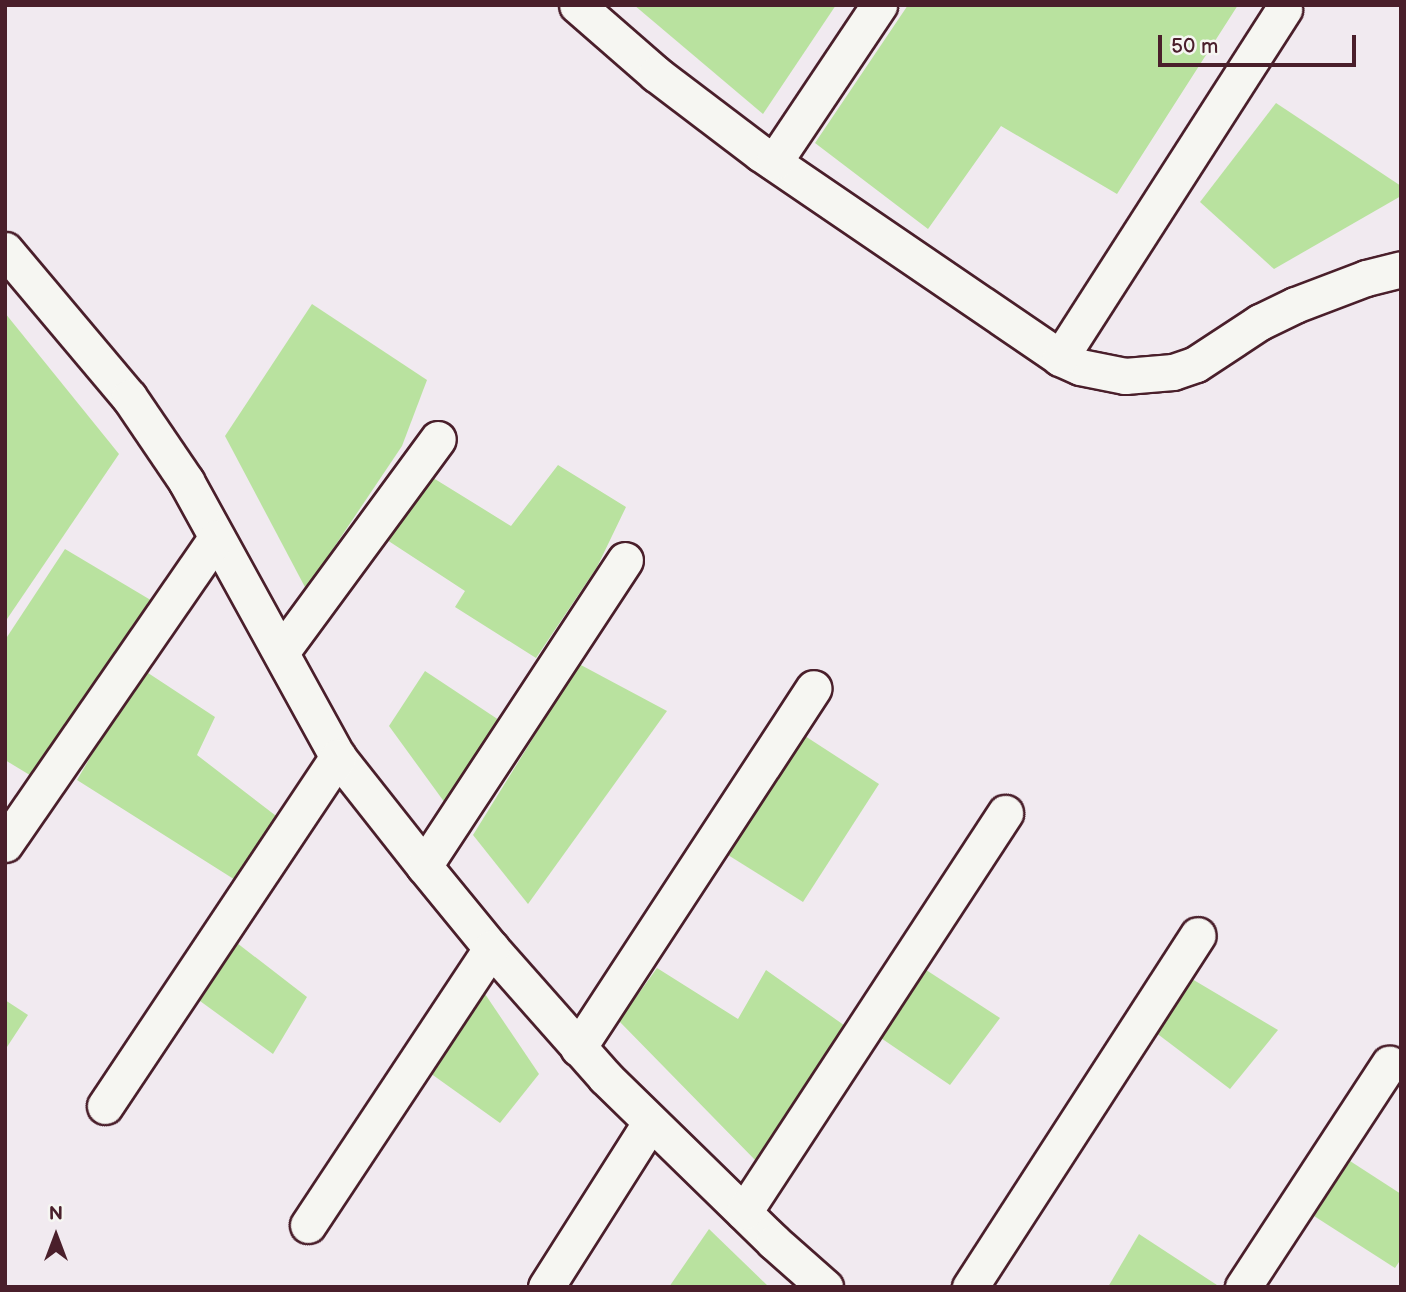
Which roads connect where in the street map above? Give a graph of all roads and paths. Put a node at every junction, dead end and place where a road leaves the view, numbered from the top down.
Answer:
1 (577, 5) edge
2 (878, 5) edge
3 (1284, 9) dead end
4 (774, 162) junction
5 (5, 250) edge
6 (1401, 269) edge
7 (1060, 358) junction
8 (438, 439) dead end
9 (216, 538) junction
10 (625, 560) dead end
11 (282, 651) junction
12 (814, 688) dead end
13 (338, 757) junction
14 (1004, 813) dead end
15 (5, 844) edge
16 (424, 866) junction
17 (1198, 935) dead end
18 (491, 948) junction
19 (578, 1048) junction
20 (1389, 1064) dead end
21 (105, 1106) dead end
22 (650, 1123) junction
23 (744, 1212) junction
24 (308, 1224) dead end
25 (821, 1286) edge
26 (546, 1287) edge
27 (970, 1287) edge
28 (1243, 1287) edge

1 - 4 street
2 - 4 street
3 - 7 street
4 - 7 street
5 - 9 street
6 - 7 street
8 - 11 street
9 - 11 street
9 - 15 street
10 - 16 street
11 - 13 street
12 - 19 street
13 - 16 street
13 - 21 street
14 - 23 street
16 - 18 street
17 - 27 street
18 - 19 street
18 - 24 street
19 - 22 street
20 - 28 street
22 - 23 street
22 - 26 street
23 - 25 street

